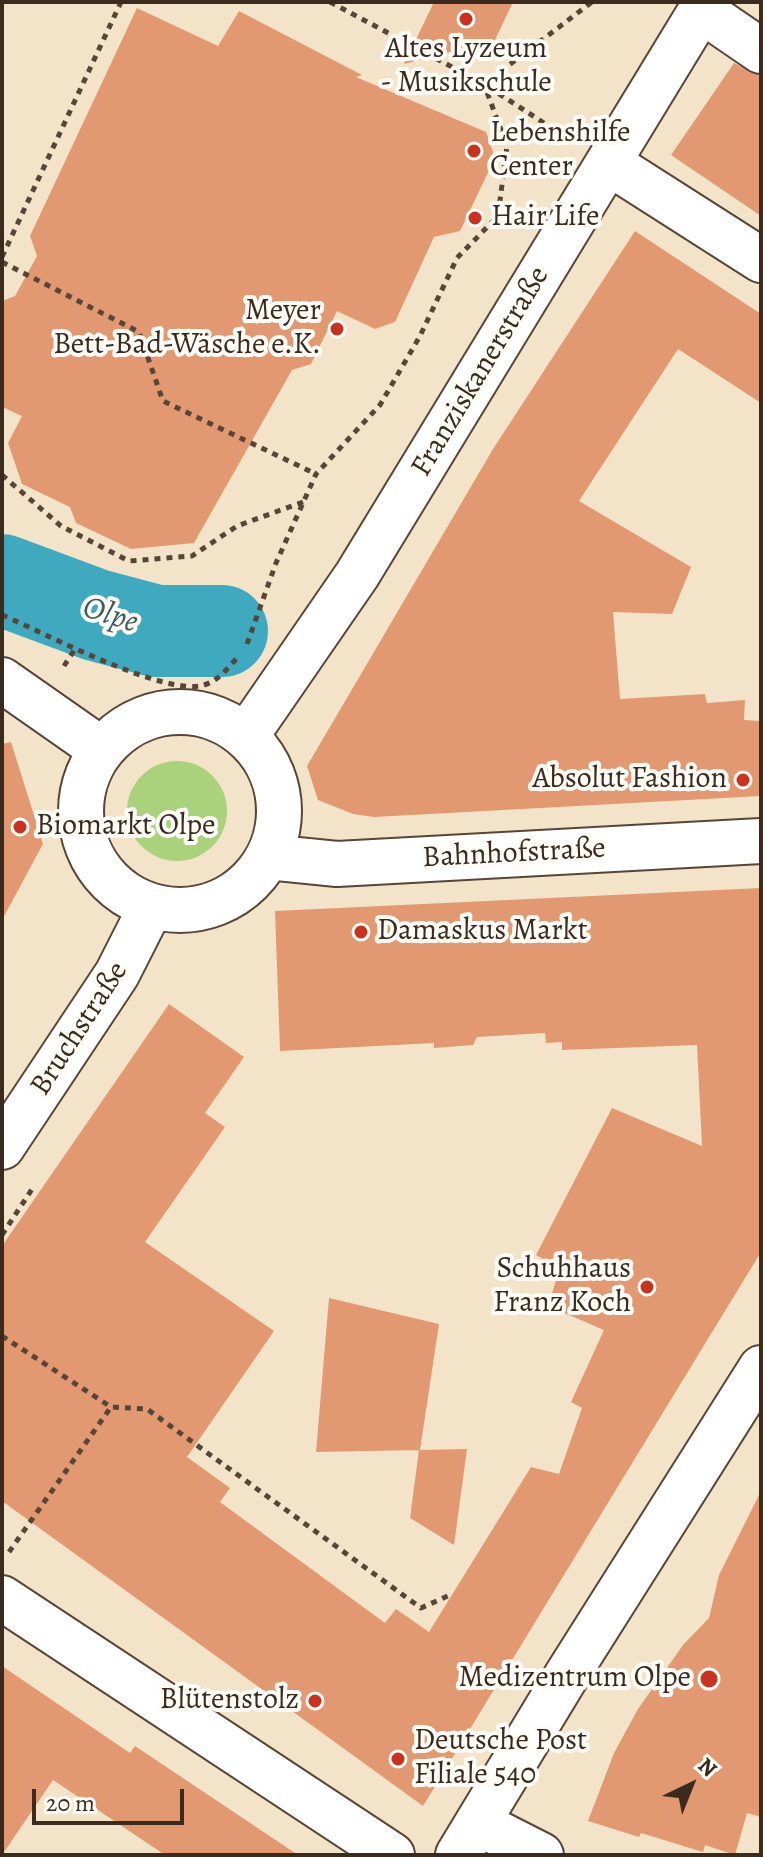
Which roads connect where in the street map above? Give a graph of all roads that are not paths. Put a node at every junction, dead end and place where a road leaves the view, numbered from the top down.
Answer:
1 (704, 6) edge
2 (761, 51) edge
3 (609, 163) junction
4 (761, 260) edge
5 (2, 680) edge
6 (246, 736) junction
7 (102, 750) junction
8 (761, 841) edge
9 (268, 857) junction
10 (151, 907) junction
11 (2, 1147) edge
12 (758, 1380) edge
13 (2, 1598) edge
14 (469, 1839) edge
15 (392, 1855) edge
16 (541, 1855) edge

1 - 2 street
1 - 3 street, Franziskanerstraße
3 - 4 street
3 - 6 street, Franziskanerstraße
5 - 7 street
6 - 7 street
6 - 9 street
7 - 10 street
8 - 9 street, Bahnhofstraße
9 - 10 street
10 - 11 street, Bruchstraße
12 - 14 street
13 - 15 street
14 - 16 street

